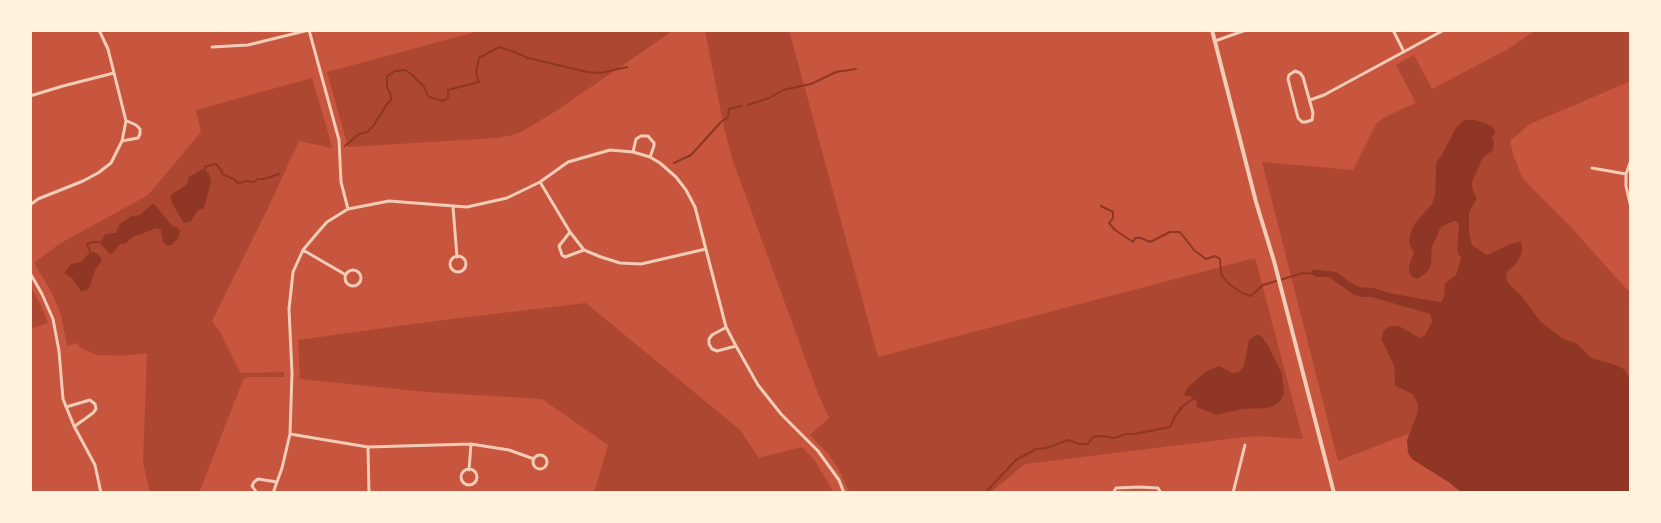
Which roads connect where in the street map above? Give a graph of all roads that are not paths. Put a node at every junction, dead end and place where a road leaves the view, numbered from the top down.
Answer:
1 (99, 30) edge
2 (309, 30) edge
3 (1212, 30) edge
4 (1246, 30) edge
5 (1393, 30) edge
6 (1444, 30) edge
7 (1215, 41) junction
8 (212, 47) dead end
9 (1404, 52) junction
10 (114, 73) junction
11 (30, 96) edge
12 (1310, 100) junction
13 (126, 121) junction
14 (122, 141) junction
15 (633, 152) junction
16 (650, 158) junction
17 (1631, 160) edge
18 (1592, 168) dead end
19 (1626, 174) junction
20 (540, 182) junction
21 (30, 205) edge
22 (453, 207) junction
23 (1631, 208) edge
24 (348, 210) junction
25 (570, 232) junction
26 (584, 249) junction
27 (706, 249) junction
28 (303, 250) junction
29 (457, 257) junction
30 (30, 273) edge
31 (346, 275) junction
32 (726, 327) junction
33 (736, 346) junction
34 (66, 407) junction
35 (74, 426) junction
36 (290, 434) junction
37 (471, 444) junction
38 (1245, 445) dead end
39 (368, 447) junction
40 (534, 459) junction
41 (469, 470) junction
42 (277, 482) junction
43 (101, 493) edge
44 (257, 493) edge
45 (273, 493) edge
46 (369, 493) edge
47 (844, 493) edge
48 (1113, 493) edge
49 (1161, 493) edge
50 (1233, 493) edge
51 (1334, 493) edge

1 - 10 street
2 - 8 street
2 - 24 street
3 - 7 street
4 - 7 street
5 - 9 street
6 - 9 street
7 - 51 street
9 - 12 street
10 - 11 street
10 - 13 street
12 - 12 street
13 - 14 street
13 - 14 street
14 - 21 street
15 - 16 street
15 - 16 street
15 - 20 street
16 - 27 street
17 - 19 street
18 - 19 street
19 - 23 street
20 - 22 street
20 - 25 street
22 - 24 street
22 - 29 street
24 - 28 street
25 - 26 street
25 - 26 street
26 - 27 street
27 - 32 street
28 - 31 street
28 - 36 street
29 - 29 street
30 - 34 street
31 - 31 street
32 - 33 street
32 - 33 street
33 - 47 street
34 - 35 street
34 - 35 street
35 - 43 street
36 - 39 street
36 - 42 street
37 - 39 street
37 - 40 street
37 - 41 street
38 - 50 street
39 - 46 street
40 - 40 street
41 - 41 street
42 - 44 street
42 - 45 street
48 - 49 street

